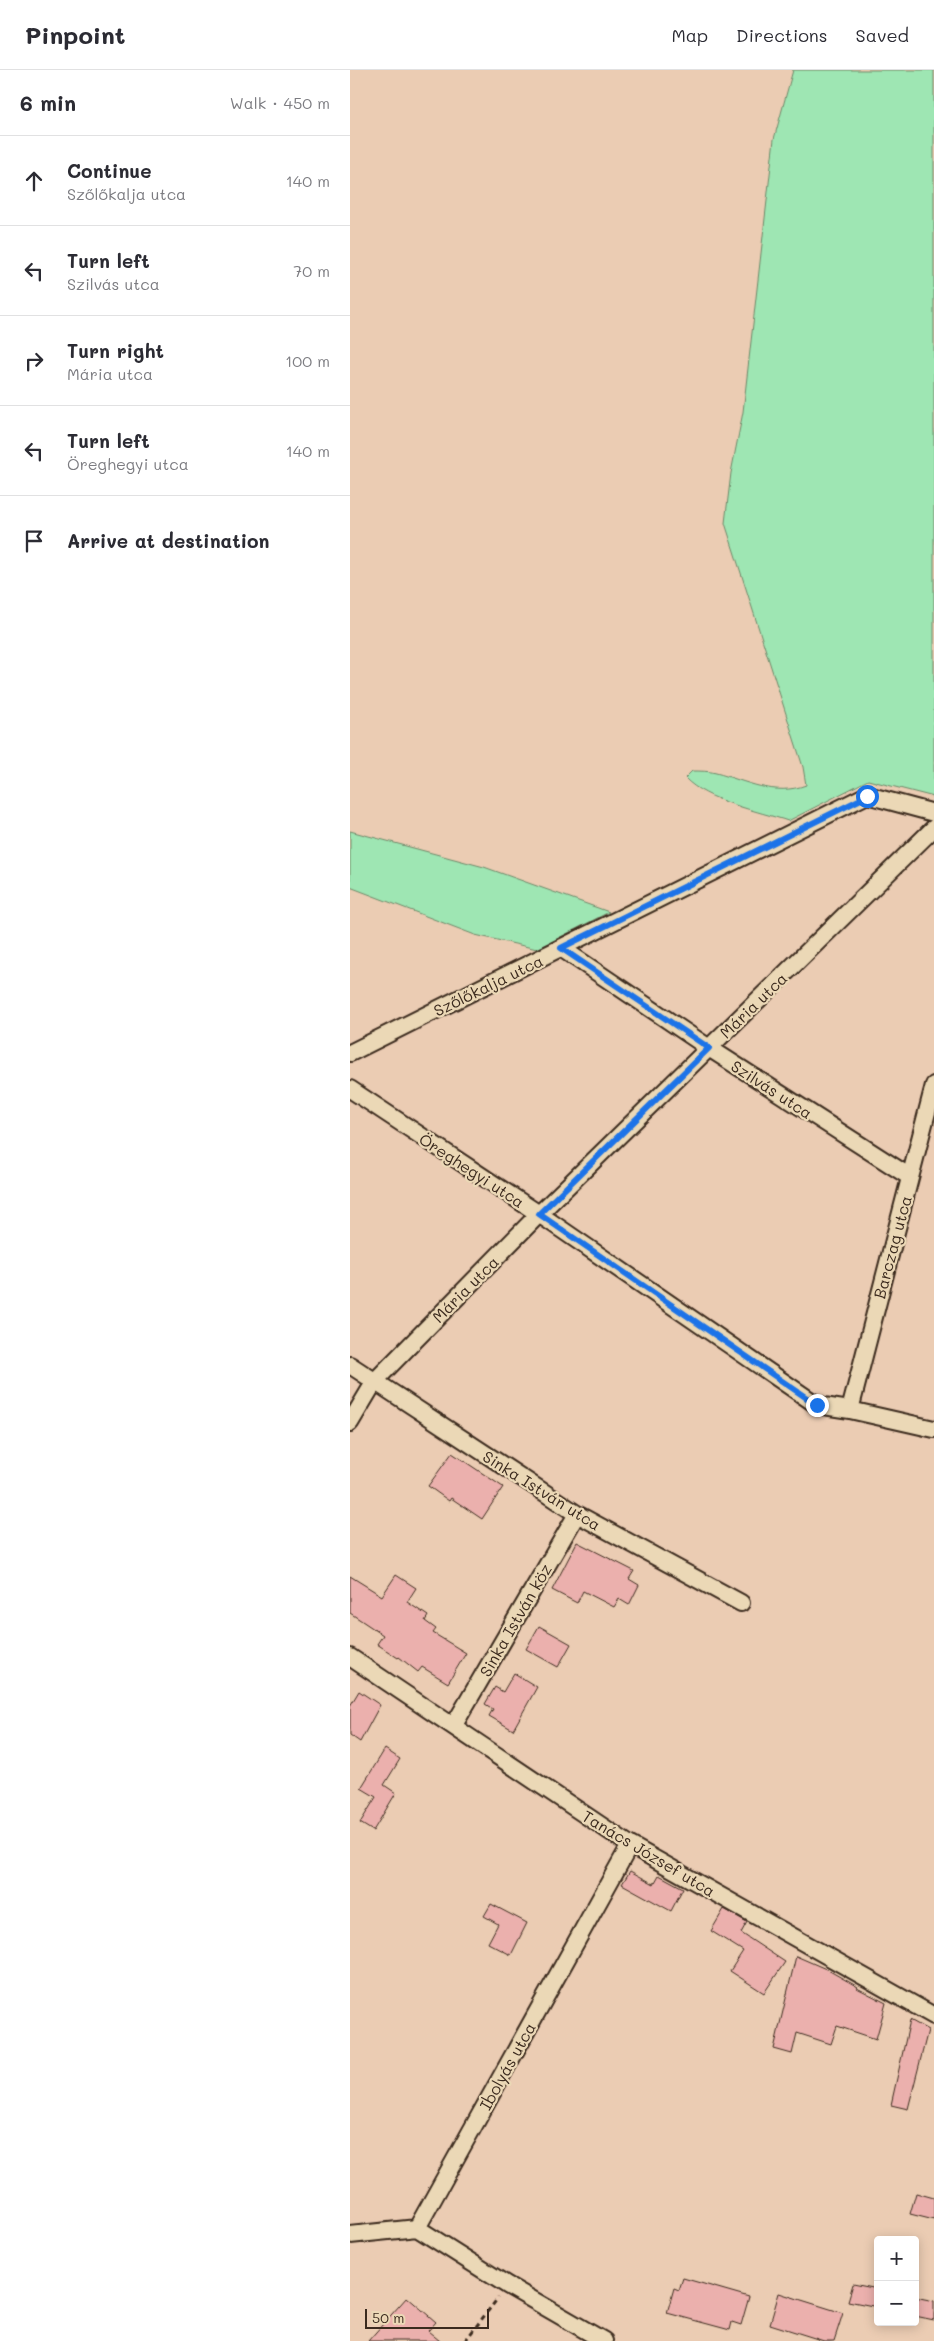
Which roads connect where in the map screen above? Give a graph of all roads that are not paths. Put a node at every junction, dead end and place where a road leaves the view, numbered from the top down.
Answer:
1 (934, 813) edge
2 (934, 828) edge
3 (561, 948) junction
4 (709, 1048) junction
5 (350, 1053) edge
6 (934, 1085) edge
7 (350, 1089) edge
8 (910, 1177) junction
9 (539, 1214) junction
10 (350, 1365) edge
11 (375, 1382) junction
12 (850, 1410) junction
13 (350, 1423) edge
14 (934, 1429) edge
15 (577, 1514) junction
16 (741, 1603) dead end
17 (350, 1657) edge
18 (454, 1725) junction
19 (630, 1845) junction
20 (934, 2016) edge
21 (417, 2228) junction
22 (350, 2235) edge
23 (604, 2341) edge

1 - 3 street, Szőlőkalja utca
2 - 4 street, Mária utca
3 - 4 street, Szilvás utca
3 - 5 street, Szőlőkalja utca
4 - 8 street, Szilvás utca
4 - 9 street, Mária utca
6 - 8 street, Barczag utca
7 - 9 street, Öreghegyi utca
8 - 12 street, Barczag utca
9 - 11 street, Mária utca
9 - 12 street, Öreghegyi utca
10 - 11 street, Sinka István utca
11 - 13 street, Mária utca
11 - 15 street, Sinka István utca
12 - 14 street, Öreghegyi utca
15 - 16 street, Sinka István utca
15 - 18 street, Sinka István köz
17 - 18 street, Tanács József utca
18 - 19 street, Tanács József utca
19 - 20 street, Tanács József utca
19 - 21 street, Ibolyás utca
21 - 22 street
21 - 23 street

